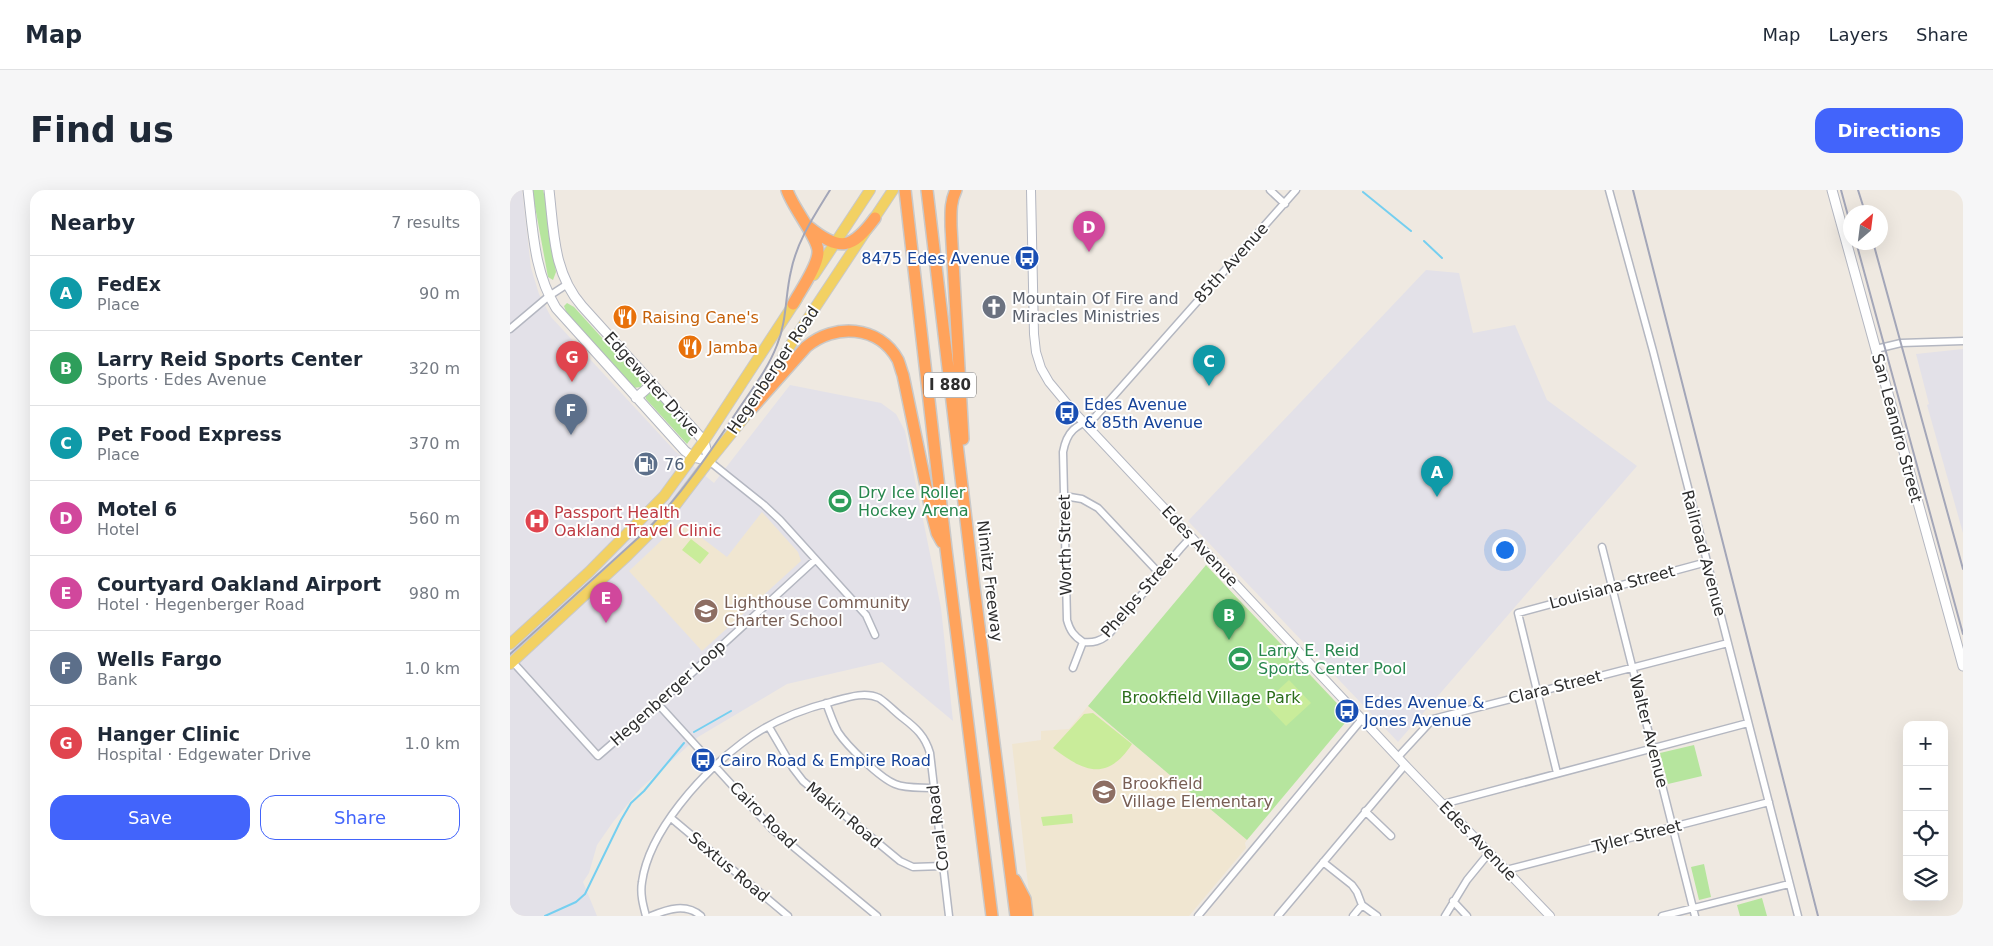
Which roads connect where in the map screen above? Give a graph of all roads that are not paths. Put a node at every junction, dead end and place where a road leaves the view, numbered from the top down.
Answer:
1 (528, 190) edge
2 (549, 190) edge
3 (787, 190) edge
4 (870, 190) edge
5 (893, 190) edge
6 (897, 190) edge
7 (905, 190) edge
8 (926, 190) edge
9 (956, 190) edge
10 (1031, 190) edge
11 (1270, 190) edge
12 (1296, 190) edge
13 (1609, 190) edge
14 (1832, 190) edge
15 (1285, 204) junction
16 (799, 216) junction
17 (875, 218) junction
18 (910, 237) junction
19 (835, 243) junction
20 (566, 285) junction
21 (549, 296) junction
22 (793, 304) junction
23 (510, 330) edge
24 (1963, 341) edge
25 (1876, 349) junction
26 (652, 384) junction
27 (636, 398) junction
28 (752, 408) junction
29 (1084, 422) junction
30 (704, 441) junction
31 (693, 458) junction
32 (709, 460) junction
33 (1064, 496) junction
34 (1191, 537) junction
35 (1602, 547) dead end
36 (946, 549) junction
37 (815, 560) junction
38 (1707, 562) junction
39 (1159, 573) junction
40 (973, 579) junction
41 (1612, 587) junction
42 (875, 634) dead end
43 (1083, 642) junction
44 (1728, 643) junction
45 (510, 644) edge
46 (511, 662) edge
47 (1963, 666) edge
48 (1073, 668) dead end
49 (1633, 668) junction
50 (1537, 691) junction
51 (826, 703) junction
52 (658, 704) junction
53 (1362, 719) junction
54 (1748, 723) junction
55 (769, 726) junction
56 (1653, 749) junction
57 (1398, 757) junction
58 (1405, 765) junction
59 (715, 767) junction
60 (1557, 773) junction
61 (934, 788) junction
62 (1769, 802) junction
63 (1443, 804) junction
64 (1365, 811) junction
65 (671, 818) junction
66 (1673, 828) junction
67 (1391, 836) dead end
68 (1489, 853) junction
69 (1323, 862) junction
70 (943, 866) junction
71 (1506, 870) junction
72 (1011, 871) junction
73 (1789, 884) junction
74 (1453, 901) junction
75 (1362, 904) junction
76 (1693, 908) junction
77 (990, 913) edge
78 (646, 916) edge
79 (651, 916) edge
80 (701, 916) edge
81 (788, 916) edge
82 (877, 916) edge
83 (948, 916) edge
84 (1016, 916) edge
85 (1028, 916) edge
86 (1198, 916) edge
87 (1278, 916) edge
88 (1352, 916) edge
89 (1377, 916) edge
90 (1445, 916) edge
91 (1467, 916) edge
92 (1550, 916) edge
93 (1662, 916) edge
94 (1695, 916) edge
95 (1798, 916) edge

1 - 21 main road, Edgewater Drive
2 - 20 main road, Edgewater Drive
3 - 16 highway
4 - 19 main road, Hegenberger Road
5 - 17 main road, Hegenberger Road
6 - 18 highway
7 - 18 highway, I 880
8 - 40 highway, Nimitz Freeway / I 880
9 - 40 highway
10 - 29 street, Edes Avenue
11 - 15 street
12 - 15 street, 85th Avenue
13 - 38 street, Railroad Avenue
14 - 25 main road, San Leandro Street
15 - 29 street, 85th Avenue
16 - 19 highway
16 - 22 highway
17 - 19 highway
17 - 28 main road, Hegenberger Road
18 - 36 highway, I 880
19 - 22 main road, Hegenberger Road
20 - 21 street
20 - 26 main road, Edgewater Drive
21 - 23 street
21 - 27 main road, Edgewater Drive
22 - 30 main road, Hegenberger Road
24 - 25 street
25 - 47 main road, San Leandro Street
26 - 27 main road
26 - 30 main road, Edgewater Drive
27 - 31 main road, Edgewater Drive
28 - 32 main road, Hegenberger Road
28 - 36 highway
29 - 33 street, Worth Street
29 - 34 street, Edes Avenue
30 - 31 main road, Hegenberger Road
30 - 32 main road, Edgewater Drive
31 - 32 main road, Edgewater Drive
31 - 45 main road, Hegenberger Road
32 - 37 street
32 - 46 main road, Hegenberger Road
33 - 39 street
33 - 43 street, Worth Street
34 - 39 street, Phelps Street
34 - 53 street, Edes Avenue
35 - 41 street, Walter Avenue
36 - 77 highway, I 880
37 - 42 street
37 - 52 street, Hegenberger Loop
38 - 41 street, Louisiana Street
38 - 44 street, Railroad Avenue
39 - 43 street, Phelps Street
40 - 72 highway, Nimitz Freeway / I 880
41 - 49 street, Walter Avenue
41 - 50 street, Louisiana Street
43 - 48 street
44 - 49 street, Clara Street
44 - 54 street, Railroad Avenue
46 - 52 street, Hegenberger Loop
49 - 50 street, Clara Street
49 - 56 street, Walter Avenue
50 - 57 street, Clara Street
50 - 60 street
51 - 55 street
51 - 61 street
51 - 61 street, Coral Road
52 - 59 street, Cairo Road
53 - 57 street, Edes Avenue
53 - 86 street
54 - 56 street
54 - 62 street, Railroad Avenue
55 - 59 street
55 - 70 street, Makin Road
56 - 60 street
56 - 66 street, Walter Avenue
57 - 58 street, Edes Avenue
58 - 63 street, Edes Avenue
58 - 64 street
59 - 65 street
59 - 82 street, Cairo Road
60 - 63 street
61 - 70 street, Coral Road
62 - 66 street, Tyler Street
62 - 73 street, Railroad Avenue
63 - 68 street, Edes Avenue
64 - 67 street
64 - 69 street
65 - 78 street
65 - 81 street, Sextus Road
66 - 71 street, Tyler Street
66 - 76 street, Walter Avenue
68 - 71 street, Edes Avenue
68 - 74 street
69 - 75 street
69 - 87 street
70 - 83 street, Coral Road
71 - 92 street, Edes Avenue
72 - 84 highway, Nimitz Freeway / I 880
72 - 85 highway
73 - 76 street
73 - 95 street, Railroad Avenue
74 - 90 street
74 - 91 street
75 - 88 street
75 - 89 street
76 - 93 street
76 - 94 street, Walter Avenue
79 - 80 street

